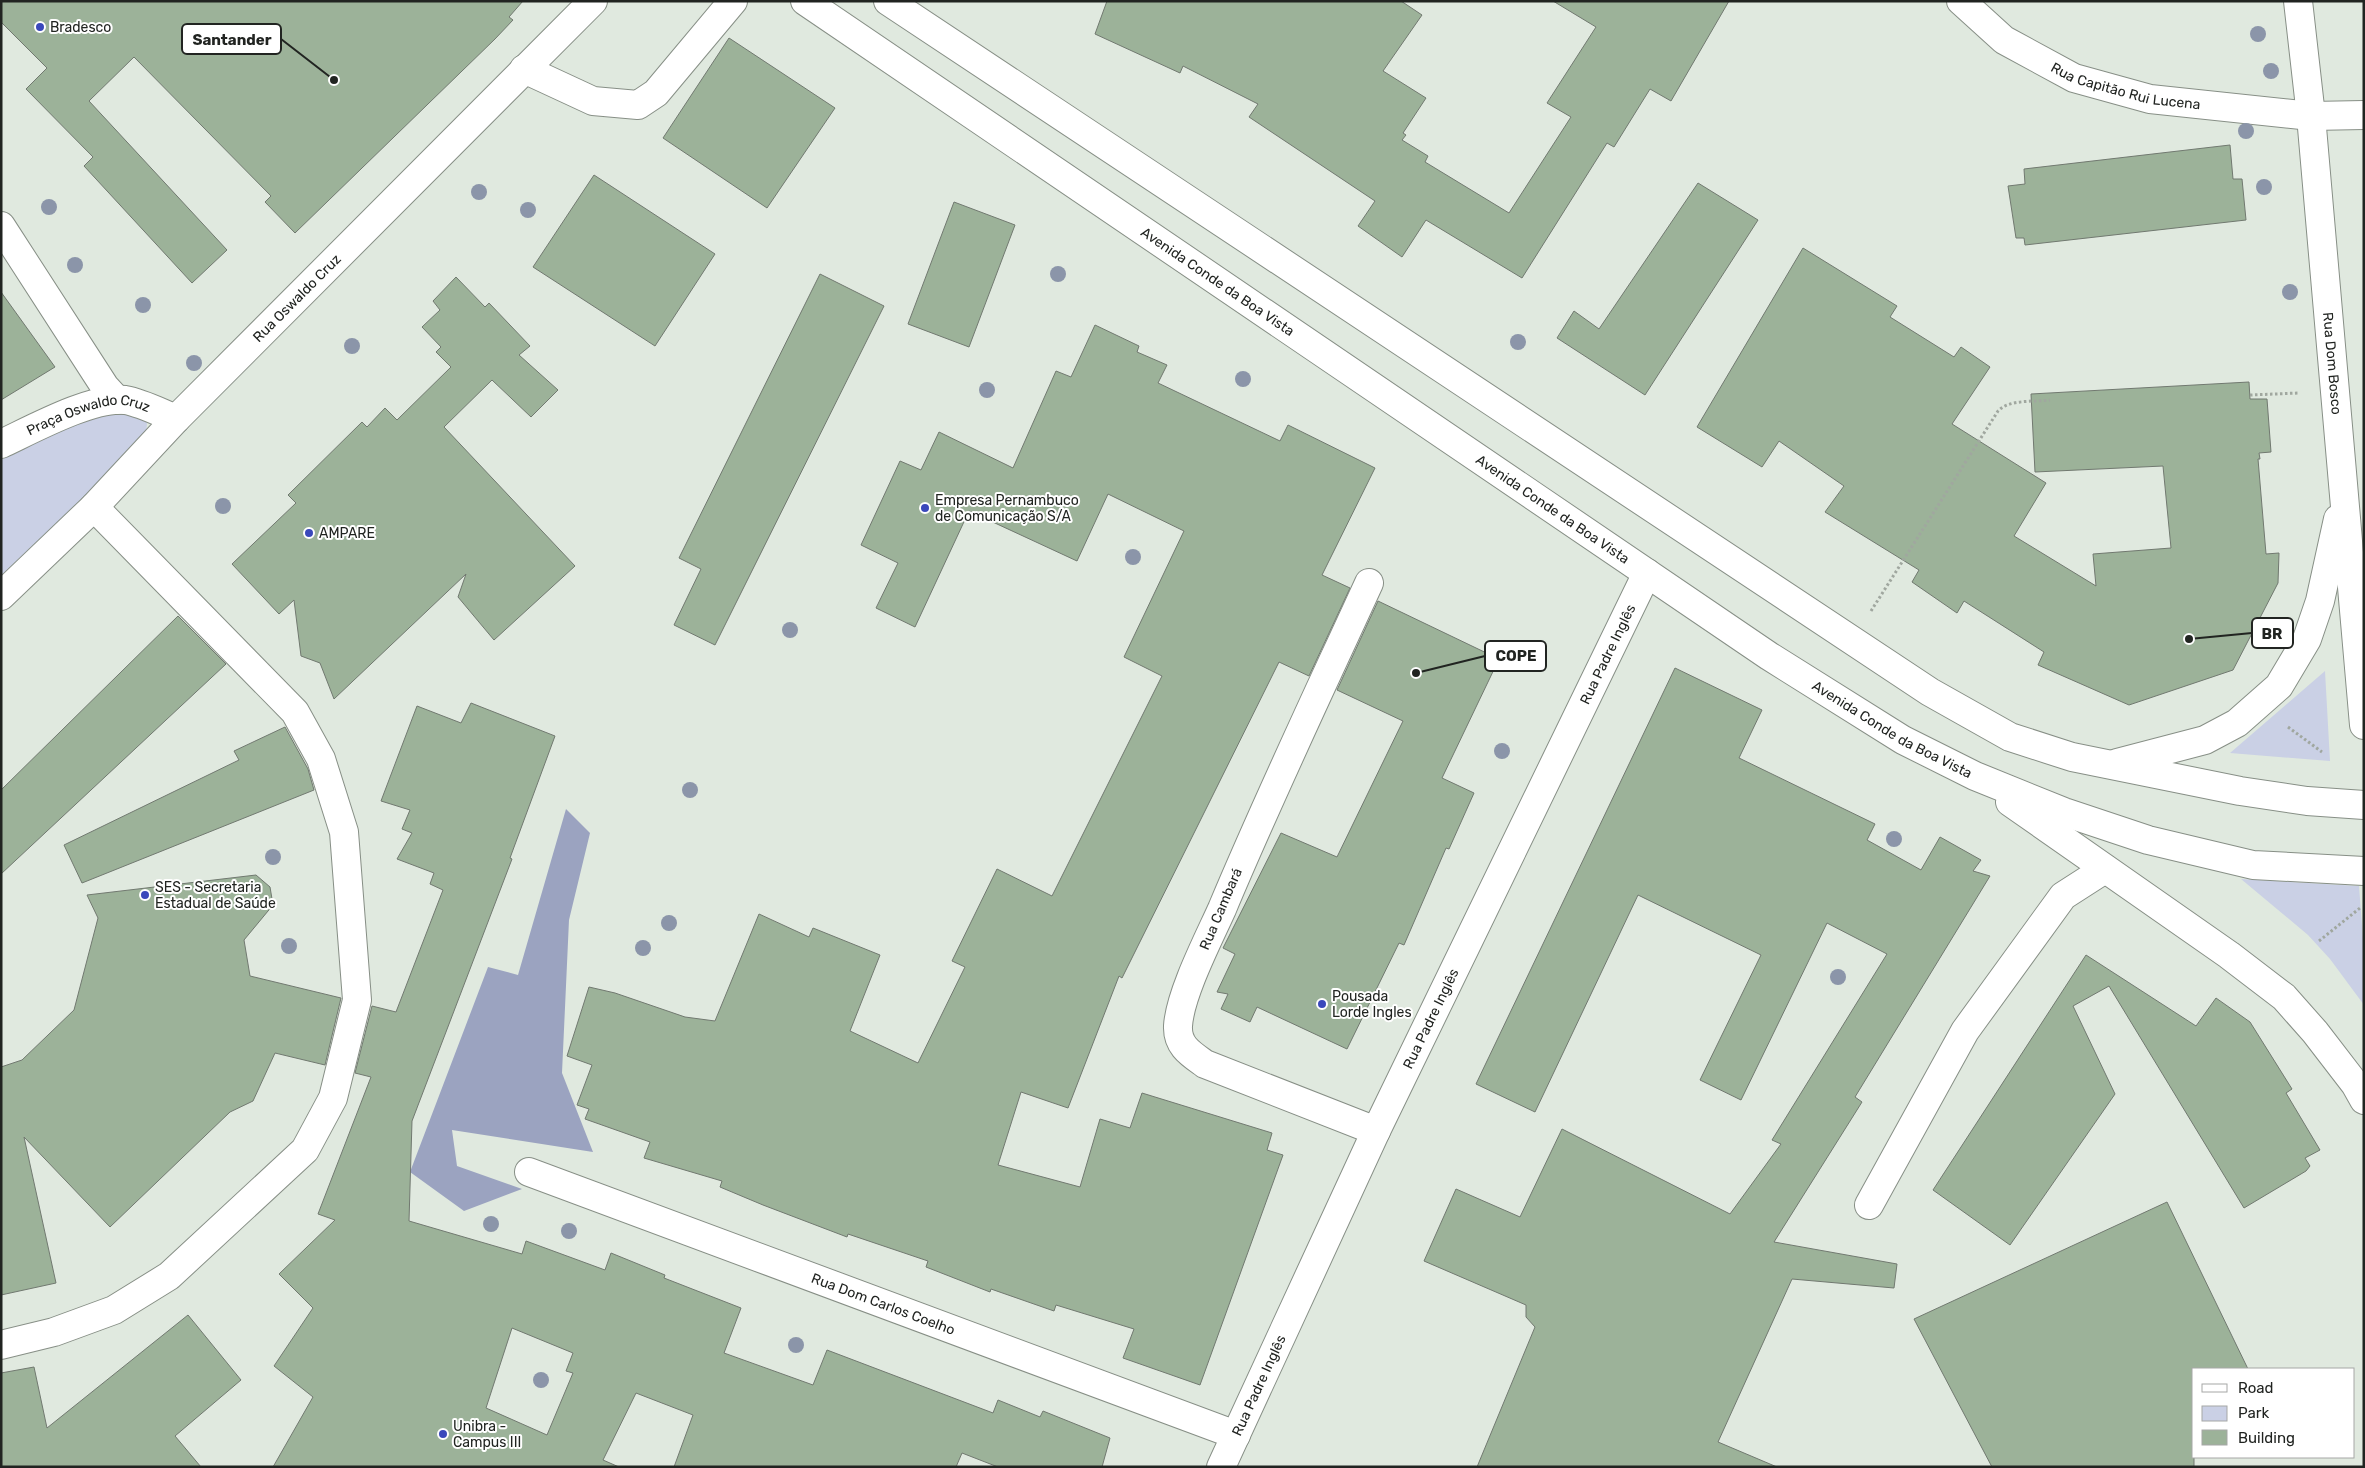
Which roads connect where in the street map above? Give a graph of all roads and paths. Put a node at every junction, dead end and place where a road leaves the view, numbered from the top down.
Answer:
1 (592, 1) edge
2 (733, 1) edge
3 (805, 1) edge
4 (888, 1) edge
5 (1961, 1) edge
6 (2298, 1) edge
7 (524, 69) junction
8 (2311, 116) junction
9 (2364, 116) edge
10 (1, 226) edge
11 (2336, 392) junction
12 (2250, 395) dead end
13 (117, 400) junction
14 (2050, 400) dead end
15 (176, 419) junction
16 (1, 444) edge
17 (2344, 490) junction
18 (94, 507) junction
19 (1647, 573) junction
20 (1369, 583) dead end
21 (1, 596) edge
22 (1852, 641) junction
23 (2258, 704) junction
24 (2364, 725) edge
25 (2322, 752) dead end
26 (2107, 765) junction
27 (1975, 776) junction
28 (2364, 805) edge
29 (2105, 869) junction
30 (2364, 871) edge
31 (2362, 906) dead end
32 (2320, 941) dead end
33 (2364, 1100) edge
34 (1376, 1131) junction
35 (529, 1172) dead end
36 (1869, 1205) dead end
37 (1, 1345) edge
38 (1236, 1435) junction
39 (1221, 1467) edge

1 - 7 main road, Rua Oswaldo Cruz
2 - 7 main road
3 - 19 main road, Avenida Conde da Boa Vista
4 - 22 main road
5 - 8 main road, Rua Capitão Rui Lucena
6 - 8 main road, Rua Dom Bosco
7 - 15 main road, Rua Oswaldo Cruz
8 - 9 main road, Rua Capitão Rui Lucena
8 - 11 main road, Rua Dom Bosco
10 - 13 main road
11 - 12 path
11 - 17 main road, Rua Dom Bosco
13 - 15 main road, Praça Oswaldo Cruz
13 - 16 main road, Praça Oswaldo Cruz
14 - 22 path
15 - 18 main road, Rua Oswaldo Cruz
17 - 23 main road
17 - 24 main road, Rua Dom Bosco
18 - 21 main road, Rua Oswaldo Cruz
18 - 37 main road
19 - 27 main road, Avenida Conde da Boa Vista
19 - 34 main road, Rua Padre Inglês
20 - 34 main road, Rua Cambará
22 - 26 main road
23 - 25 path
23 - 26 main road
26 - 28 main road
27 - 29 main road
27 - 30 main road, Avenida Conde da Boa Vista
29 - 33 main road
29 - 36 main road
31 - 32 path
34 - 38 main road, Rua Padre Inglês
35 - 38 main road, Rua Dom Carlos Coelho
38 - 39 main road, Rua Padre Inglês

